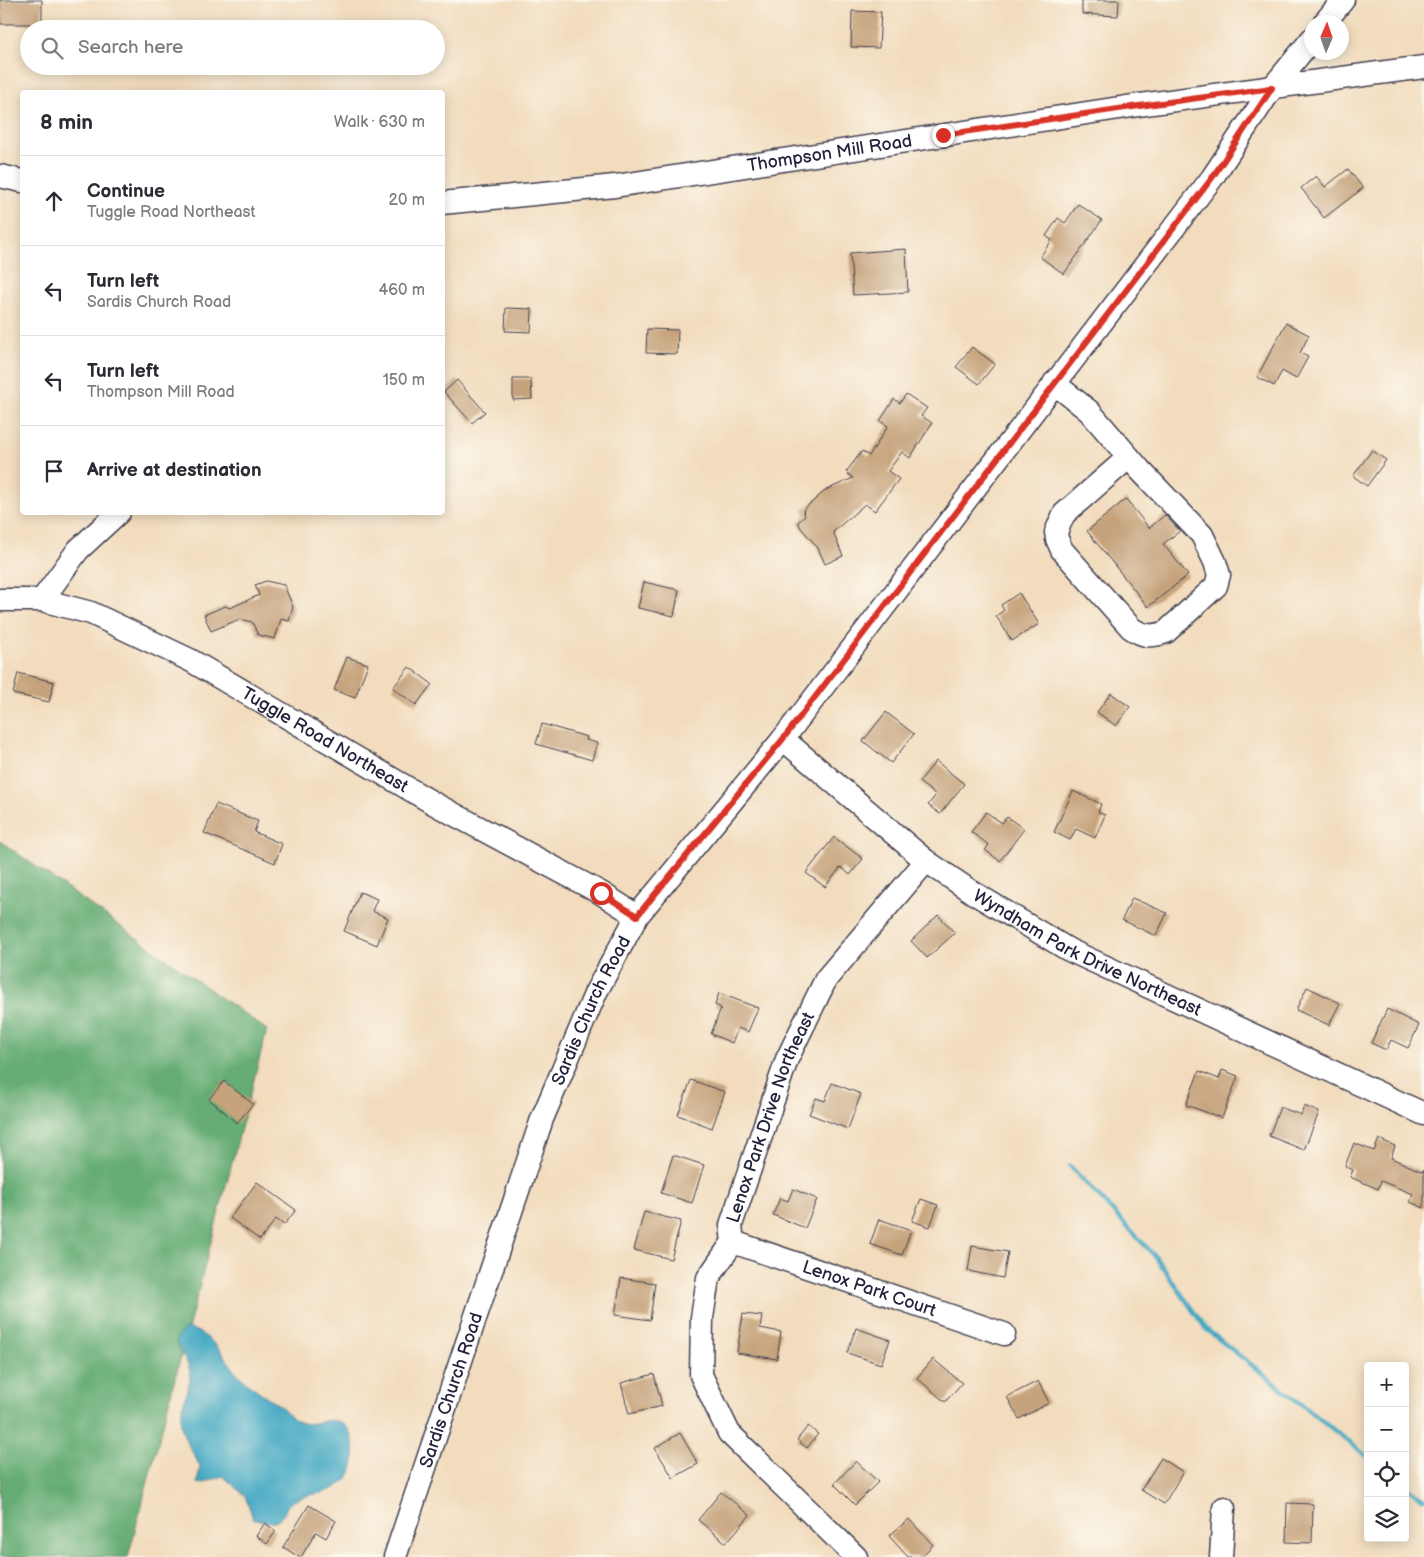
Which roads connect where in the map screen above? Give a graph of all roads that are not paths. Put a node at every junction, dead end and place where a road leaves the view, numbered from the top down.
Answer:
1 (1343, 0) edge
2 (1331, 15) edge
3 (1304, 49) edge
4 (1424, 67) edge
5 (1272, 88) junction
6 (0, 176) edge
7 (20, 181) edge
8 (445, 203) edge
9 (1054, 384) junction
10 (1129, 456) junction
11 (116, 515) edge
12 (0, 600) edge
13 (42, 600) junction
14 (783, 739) junction
15 (926, 861) junction
16 (637, 916) junction
17 (1424, 1114) edge
18 (733, 1242) junction
19 (1004, 1334) dead end
20 (1224, 1508) dead end
21 (394, 1557) edge
22 (856, 1557) edge
23 (1221, 1557) edge

1 - 2 street
3 - 5 street, Sardis Church Road
4 - 5 street, Thompson Mill Road
5 - 8 street, Thompson Mill Road
5 - 9 street, Sardis Church Road
6 - 7 street
9 - 10 street
9 - 14 street, Sardis Church Road
10 - 10 street
11 - 13 street
12 - 13 street, Tuggle Road Northeast
13 - 16 street, Tuggle Road Northeast
14 - 15 street, Wyndham Park Drive Northeast
14 - 16 street, Sardis Church Road
15 - 17 street, Wyndham Park Drive Northeast
15 - 18 street, Lenox Park Drive Northeast
16 - 21 street, Sardis Church Road
18 - 19 street, Lenox Park Court
18 - 22 street, Lenox Park Drive Northeast
20 - 23 street

